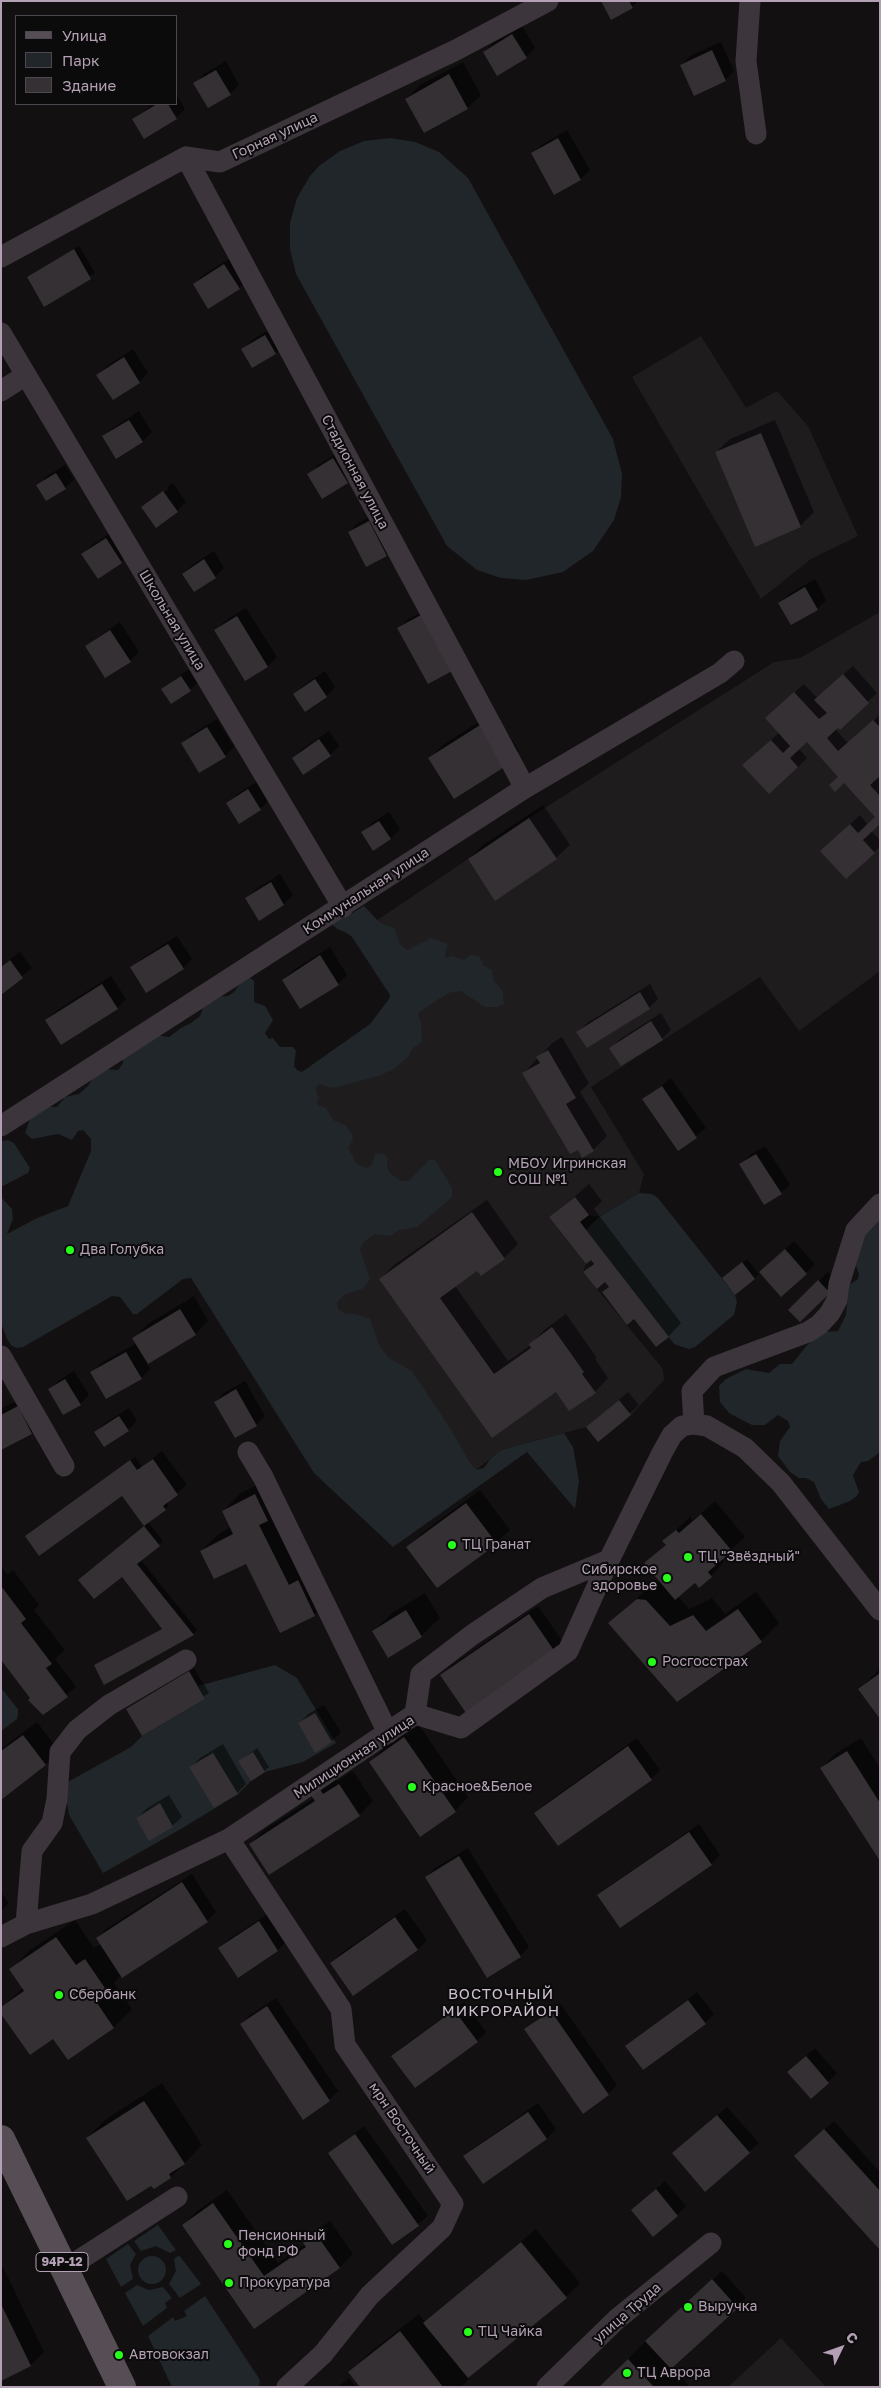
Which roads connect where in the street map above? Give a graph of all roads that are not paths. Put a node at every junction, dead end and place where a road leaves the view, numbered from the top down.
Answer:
1 (548, 1) edge
2 (750, 1) edge
3 (756, 134) dead end
4 (186, 157) junction
5 (1, 258) edge
6 (1, 333) edge
7 (26, 375) junction
8 (1, 391) edge
9 (734, 661) dead end
10 (525, 788) junction
11 (342, 907) junction
12 (1, 1126) edge
13 (880, 1204) edge
14 (1, 1356) edge
15 (694, 1424) junction
16 (248, 1452) dead end
17 (64, 1466) dead end
18 (609, 1560) junction
19 (880, 1610) edge
20 (186, 1660) dead end
21 (415, 1714) junction
22 (388, 1733) junction
23 (229, 1838) junction
24 (26, 1924) junction
25 (1, 1937) edge
26 (1, 2139) edge
27 (177, 2197) dead end
28 (711, 2243) dead end
29 (65, 2269) junction
30 (122, 2387) edge
31 (286, 2387) edge
32 (547, 2387) edge

1 - 4 street, Горная улица
2 - 3 street
4 - 5 street
4 - 10 street, Стадионная улица
6 - 7 street, Школьная улица
7 - 8 street
7 - 11 street, Школьная улица
9 - 10 street, Коммунальная улица
10 - 11 street, Коммунальная улица
11 - 12 street, Коммунальная улица
13 - 15 street
14 - 17 street
15 - 18 street, Милиционная улица
15 - 19 street
16 - 22 street
18 - 21 street
18 - 21 street, Милиционная улица
20 - 24 street
21 - 22 street, Милиционная улица
22 - 23 street, Милиционная улица
23 - 24 street, Милиционная улица
23 - 31 street, мрн Восточный
24 - 25 street, Милиционная улица
26 - 29 main road, 94Р-12
27 - 29 street
28 - 32 street, улица Труда
29 - 30 main road, 94Р-12

